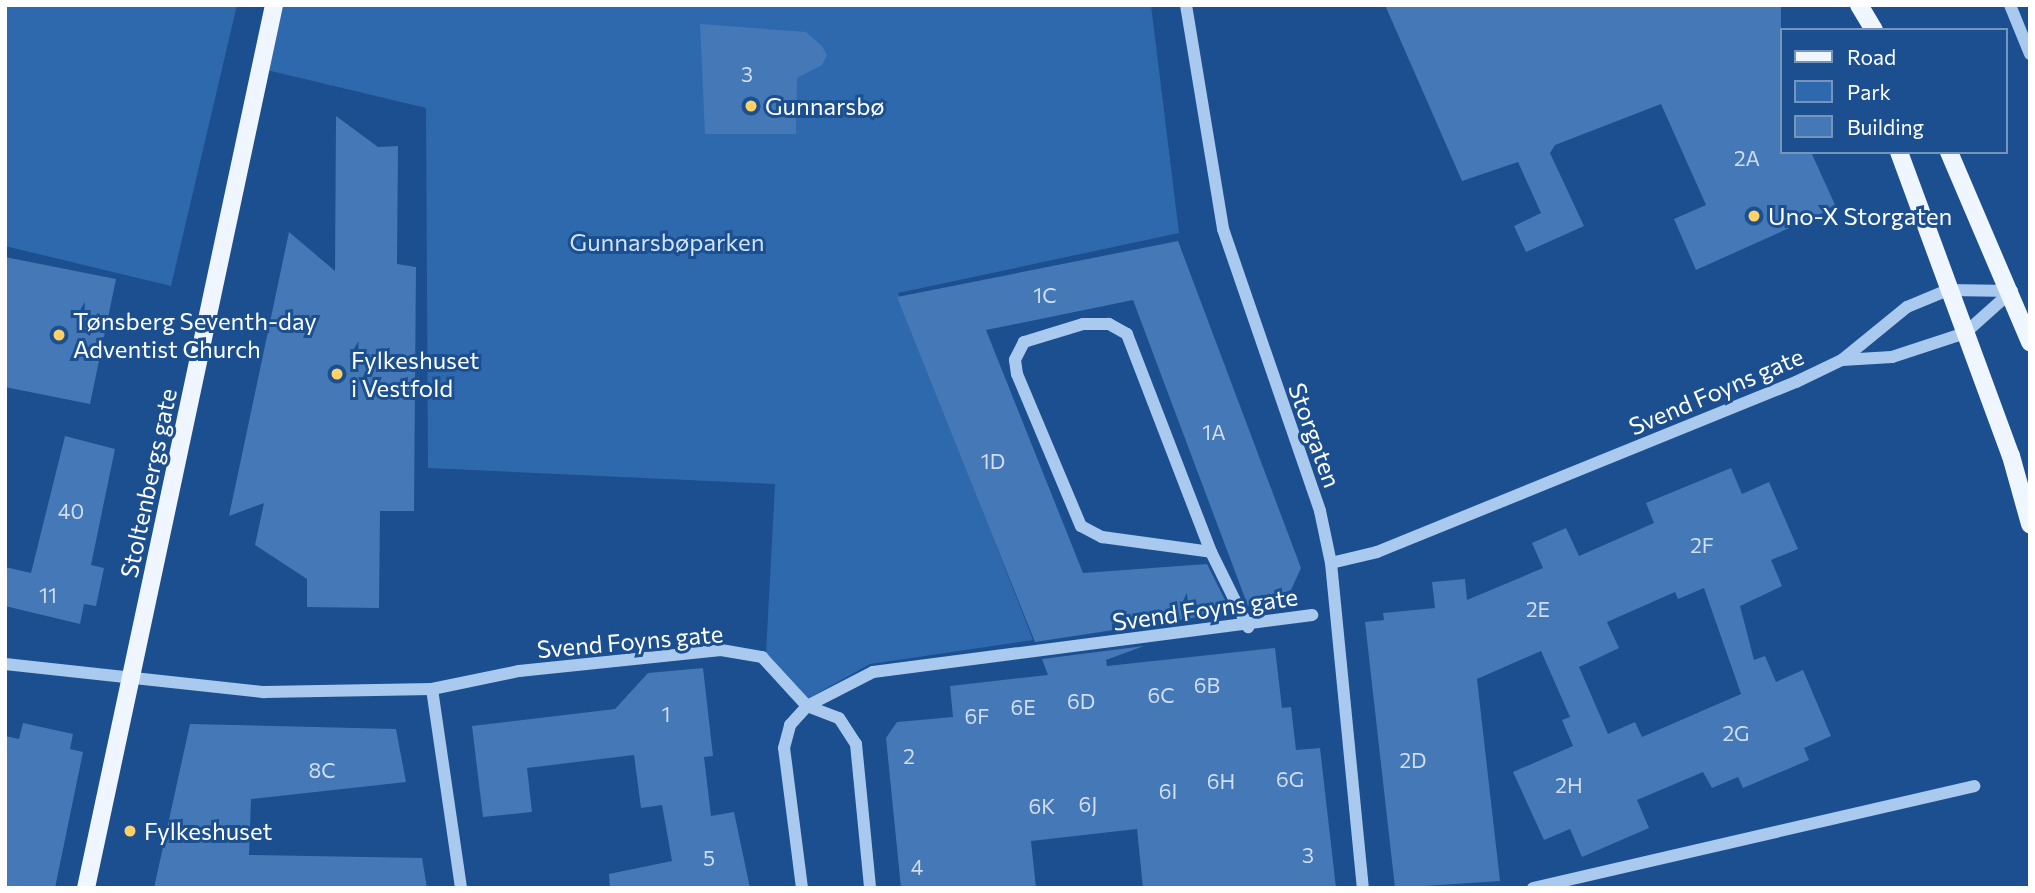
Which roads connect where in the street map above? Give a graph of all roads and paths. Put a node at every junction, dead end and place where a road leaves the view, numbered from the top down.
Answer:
1 (274, 5) edge
2 (1186, 5) edge
3 (1858, 5) edge
4 (2010, 5) edge
5 (1864, 28) edge
6 (1873, 28) edge
7 (2030, 54) edge
8 (1900, 154) edge
9 (1950, 154) edge
10 (1948, 290) junction
11 (2012, 291) junction
12 (1965, 333) junction
13 (2030, 342) edge
14 (1842, 360) junction
15 (2030, 524) edge
16 (1211, 552) junction
17 (1331, 563) junction
18 (1312, 615) dead end
19 (1248, 626) junction
20 (5, 664) edge
21 (132, 676) junction
22 (432, 689) junction
23 (807, 706) junction
24 (1974, 786) dead end
25 (86, 888) edge
26 (461, 888) edge
27 (802, 888) edge
28 (870, 888) edge
29 (1363, 888) edge
30 (1533, 888) edge

1 - 21 main road, Stoltenbergs gate
2 - 17 street, Storgaten
3 - 5 main road
3 - 6 main road
4 - 7 street
8 - 10 main road
9 - 11 main road
10 - 11 street, Svend Foyns gate
10 - 12 main road
10 - 14 street, Svend Foyns gate
11 - 12 street, Svend Foyns gate
11 - 13 main road
12 - 14 street, Svend Foyns gate
12 - 15 main road
14 - 17 street, Svend Foyns gate
16 - 16 street
16 - 19 street
17 - 29 street, Storgaten
18 - 19 street, Svend Foyns gate
19 - 23 street, Svend Foyns gate
20 - 21 street, Svend Foyns gate
21 - 22 street, Svend Foyns gate
21 - 25 main road, Stoltenbergs gate
22 - 23 street, Svend Foyns gate
22 - 26 street
23 - 27 street
23 - 28 street
24 - 30 street

